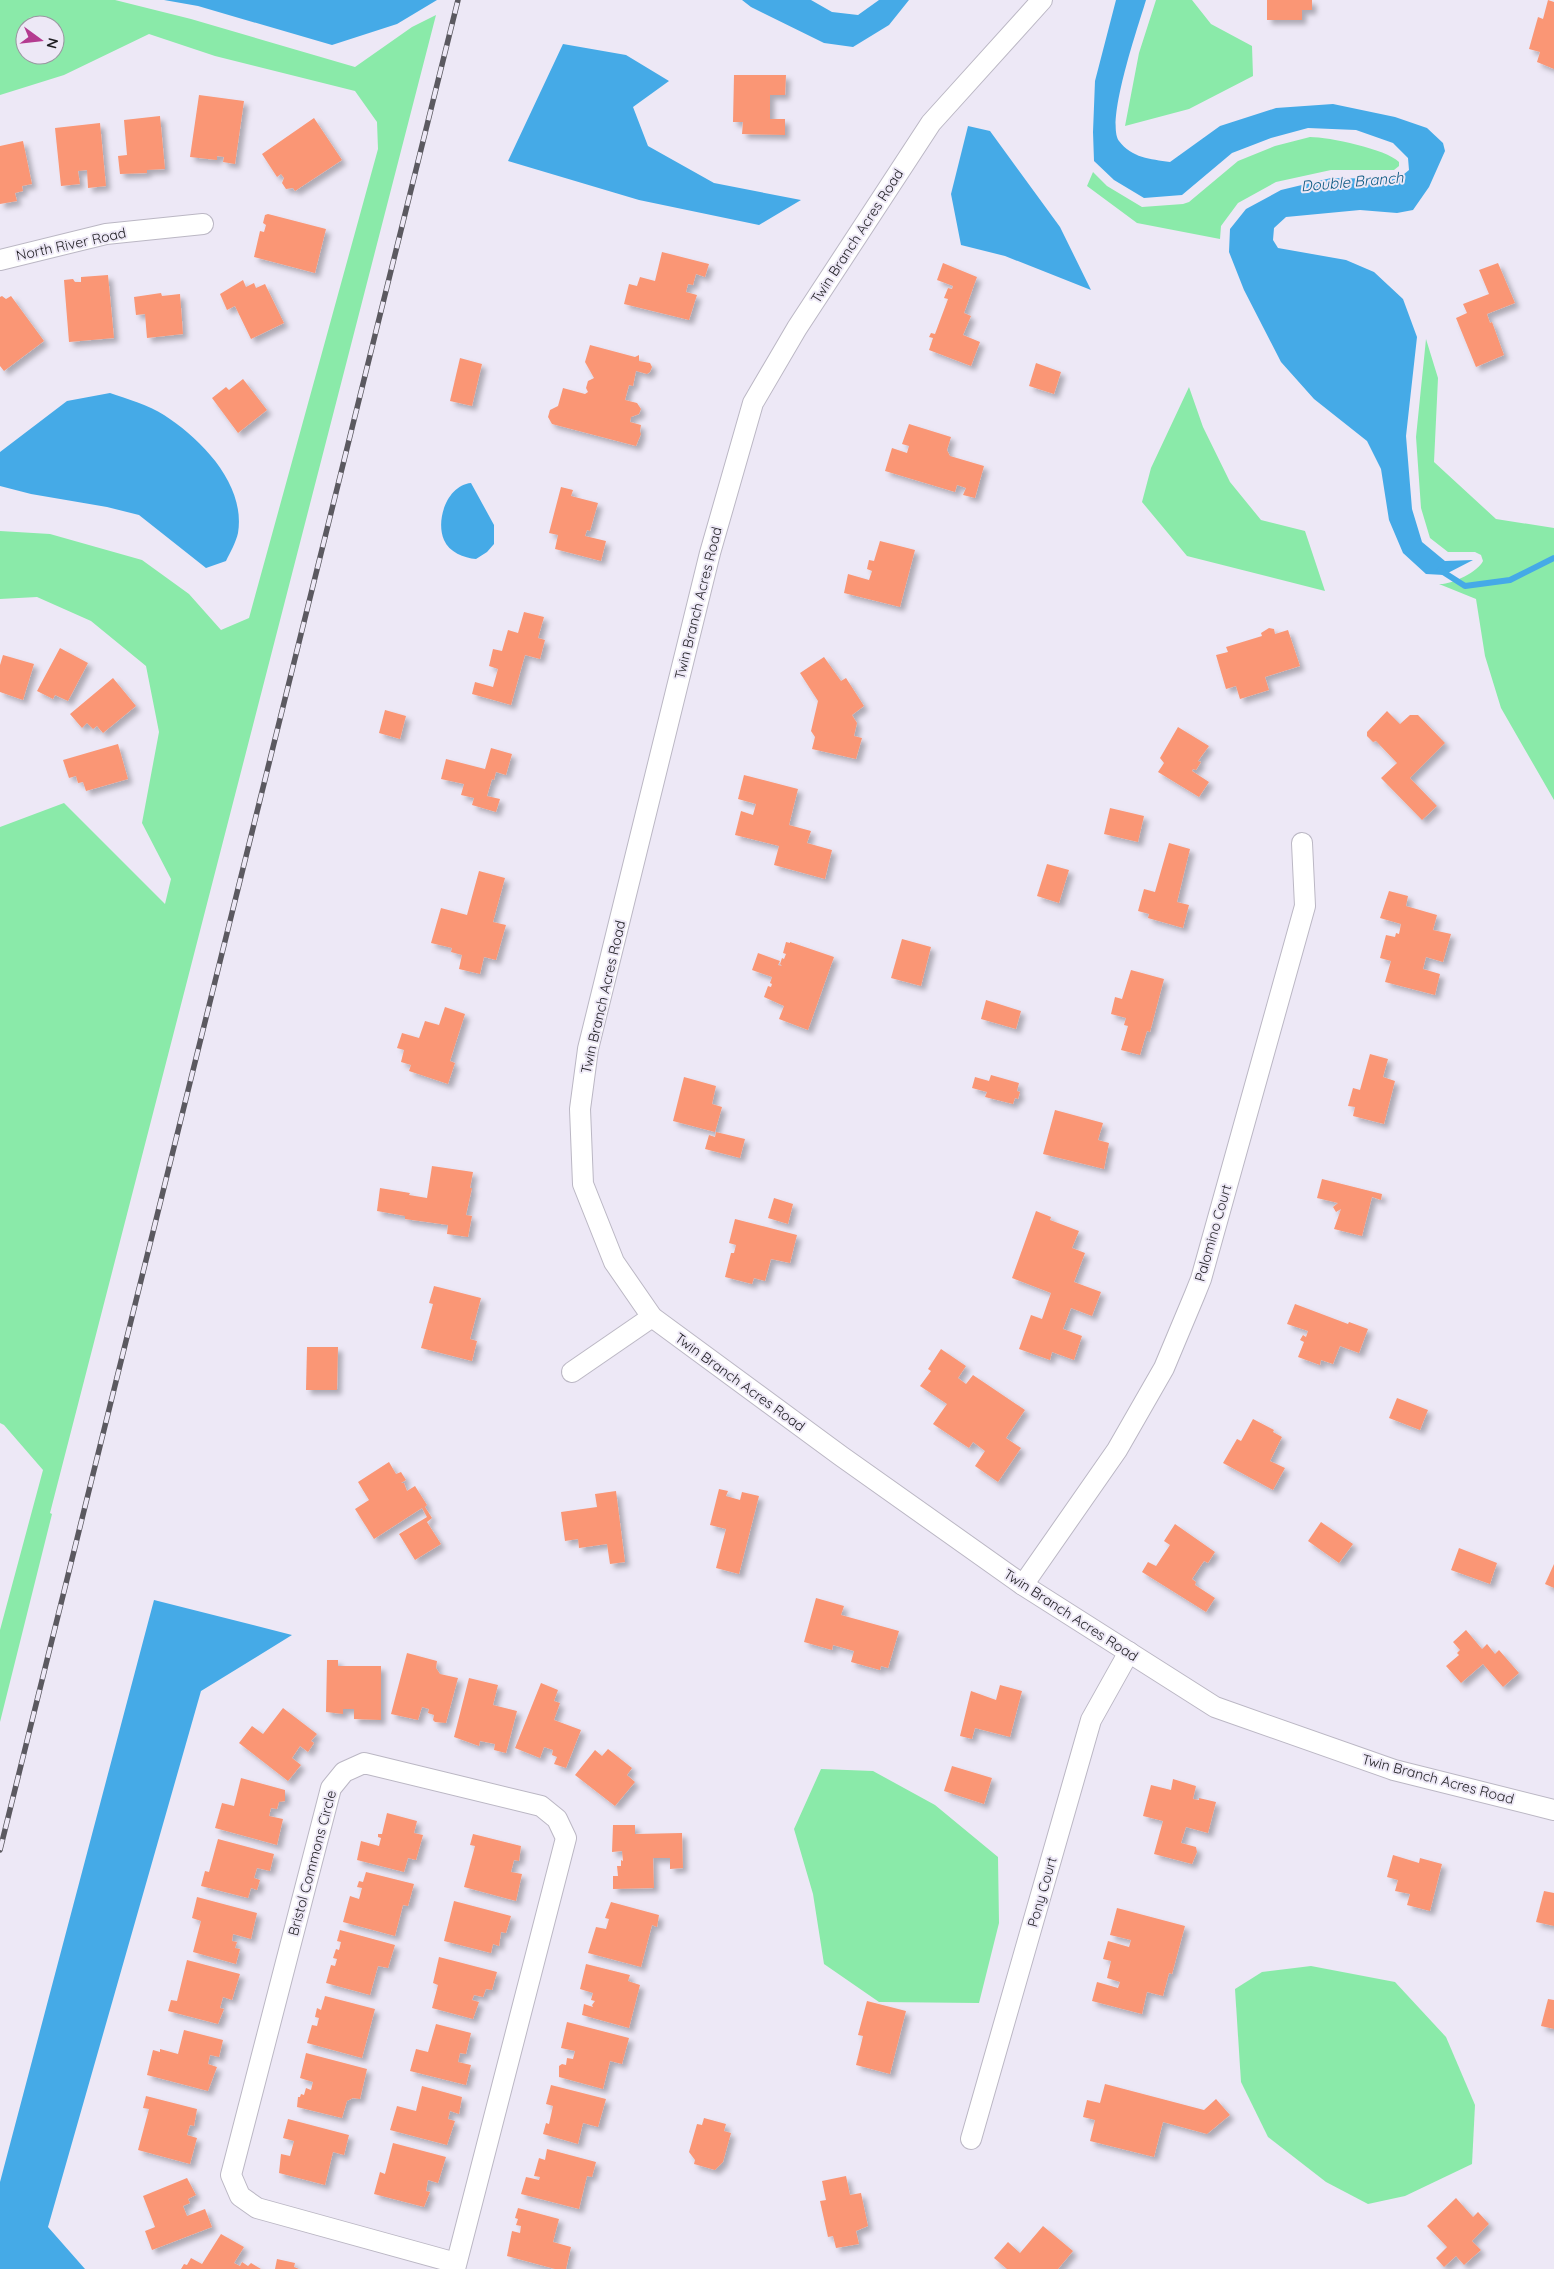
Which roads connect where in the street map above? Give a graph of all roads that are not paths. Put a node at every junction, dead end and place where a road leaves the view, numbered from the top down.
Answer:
1 (1042, 0) edge
2 (203, 224) dead end
3 (0, 260) edge
4 (1302, 843) dead end
5 (652, 1317) junction
6 (572, 1372) dead end
7 (1024, 1585) junction
8 (1129, 1652) junction
9 (1554, 1810) edge
10 (971, 2139) dead end
11 (455, 2266) edge

1 - 5 street, Twin Branch Acres Road
2 - 3 street, North River Road
4 - 7 street, Palomino Court
5 - 6 street
5 - 7 street, Twin Branch Acres Road
7 - 8 street, Twin Branch Acres Road
8 - 9 street, Twin Branch Acres Road
8 - 10 street, Pony Court
11 - 11 street, Bristol Commons Circle

